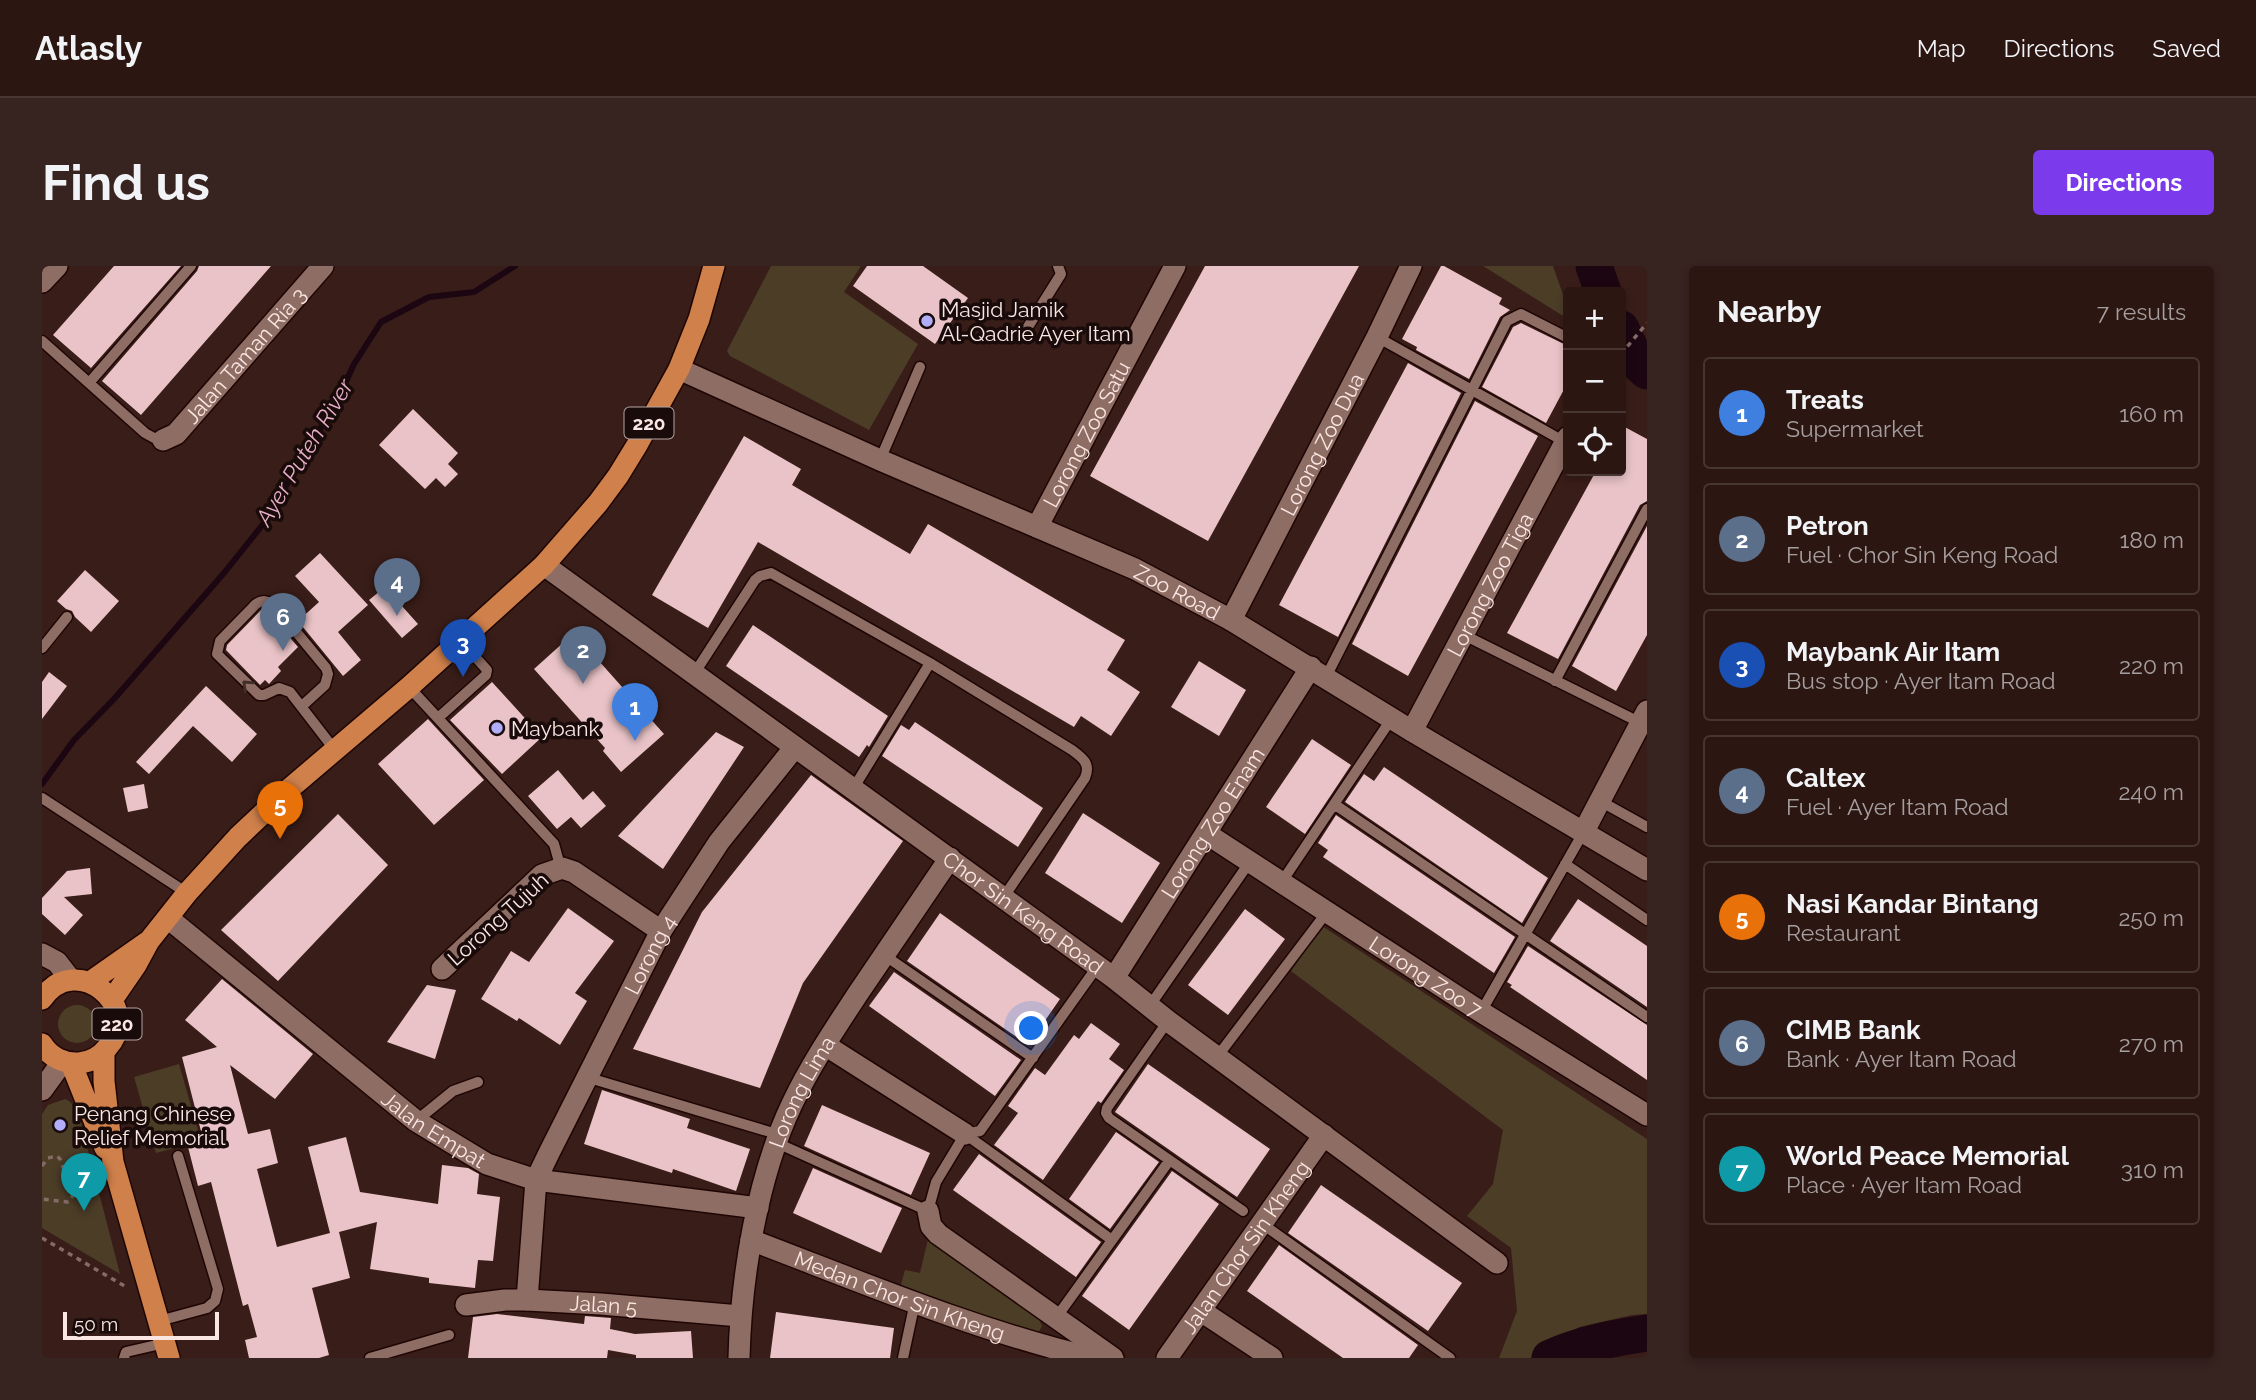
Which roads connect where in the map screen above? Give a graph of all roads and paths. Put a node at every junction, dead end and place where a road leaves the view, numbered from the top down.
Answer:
1 (57, 266) edge
2 (191, 266) edge
3 (323, 266) edge
4 (714, 266) edge
5 (1058, 266) edge
6 (1175, 266) edge
7 (1411, 266) edge
8 (42, 282) edge
9 (1647, 323) edge
10 (1026, 330) dead end
11 (1563, 335) edge
12 (1377, 337) junction
13 (42, 341) edge
14 (1624, 350) edge
15 (920, 367) dead end
16 (679, 369) junction
17 (89, 383) junction
18 (1473, 389) junction
19 (1563, 437) edge
20 (163, 440) joint
21 (1563, 447) edge
22 (880, 460) junction
23 (1647, 509) edge
24 (1037, 527) junction
25 (544, 565) junction
26 (67, 617) dead end
27 (1231, 620) junction
28 (1464, 635) junction
29 (461, 641) junction
30 (42, 648) edge
31 (930, 663) junction
32 (1319, 672) junction
33 (694, 674) junction
34 (1555, 681) junction
35 (409, 687) junction
36 (302, 706) junction
37 (438, 718) junction
38 (1392, 718) junction
39 (1645, 720) edge
40 (1412, 731) junction
41 (795, 747) junction
42 (334, 749) junction
43 (853, 789) junction
44 (42, 798) edge
45 (1600, 801) junction
46 (1334, 804) junction
47 (1647, 827) edge
48 (1583, 832) junction
49 (1207, 834) junction
50 (950, 858) junction
51 (1249, 863) junction
52 (1565, 864) junction
53 (561, 869) junction
54 (1647, 870) edge
55 (1281, 883) junction
56 (187, 893) junction
57 (1003, 898) junction
58 (1327, 912) junction
59 (168, 918) junction
60 (1647, 920) edge
61 (661, 931) junction
62 (1525, 934) junction
63 (149, 941) junction
64 (42, 954) edge
65 (884, 954) junction
66 (442, 969) dead end
67 (1106, 972) junction
68 (80, 981) junction
69 (43, 994) edge
70 (112, 1000) junction
71 (1149, 1007) junction
72 (1481, 1012) junction
73 (1647, 1017) edge
74 (1168, 1021) junction
75 (42, 1044) edge
76 (825, 1045) junction
77 (104, 1052) junction
78 (1217, 1057) junction
79 (1033, 1058) junction
80 (67, 1062) junction
81 (586, 1077) junction
82 (478, 1082) dead end
83 (42, 1090) edge
84 (1647, 1115) edge
85 (416, 1121) junction
86 (965, 1134) junction
87 (1324, 1135) junction
88 (779, 1139) junction
89 (178, 1156) dead end
90 (1169, 1161) junction
91 (103, 1165) junction
92 (42, 1166) edge
93 (66, 1175) junction
94 (536, 1180) junction
95 (42, 1199) edge
96 (758, 1208) junction
97 (928, 1211) junction
98 (1243, 1211) dead end
99 (1261, 1223) junction
100 (42, 1238) edge
101 (751, 1240) junction
102 (1112, 1240) junction
103 (1497, 1263) dead end
104 (128, 1288) dead end
105 (527, 1300) junction
106 (915, 1302) junction
107 (466, 1305) dead end
108 (1200, 1311) junction
109 (740, 1316) junction
110 (1056, 1318) junction
111 (159, 1321) junction
112 (449, 1335) dead end
113 (167, 1350) edge
114 (124, 1358) edge
115 (370, 1358) edge
116 (739, 1358) edge
117 (903, 1358) edge
118 (1093, 1358) edge
119 (1113, 1358) edge
120 (1167, 1358) edge
121 (1272, 1358) edge
122 (1450, 1358) edge

1 - 8 street
2 - 17 lane
3 - 20 street, Jalan Taman Ria 3
4 - 16 main road, 220
5 - 10 lane
6 - 24 street, Lorong Zoo Satu
7 - 12 street, Lorong Zoo Dua
9 - 14 path
11 - 18 lane
12 - 18 lane
12 - 27 street, Lorong Zoo Dua
13 - 17 lane
15 - 22 lane
16 - 22 street, Zoo Road
16 - 25 main road, 220
17 - 20 lane
18 - 19 lane
18 - 32 lane
21 - 28 street, Lorong Zoo Tiga
22 - 24 street, Zoo Road
23 - 34 lane
24 - 27 street, Zoo Road
25 - 29 main road, 220
25 - 33 street, Chor Sin Keng Road
26 - 30 lane
27 - 32 street, Zoo Road
28 - 34 lane
28 - 40 street, Lorong Zoo Tiga
29 - 35 main road, 220
29 - 37 lane
31 - 33 lane
31 - 43 lane
31 - 57 lane
32 - 38 street, Zoo Road
32 - 49 street, Lorong Zoo Enam
33 - 41 street, Chor Sin Keng Road
34 - 39 lane
35 - 37 lane
35 - 42 main road, 220
36 -> 36 lane
36 - 42 lane
37 - 53 lane
38 - 40 street, Zoo Road
38 - 46 lane
39 - 45 street
40 - 48 street, Zoo Road
41 - 43 street, Chor Sin Keng Road
41 - 61 street, Lorong 4
42 - 56 main road, 220
43 - 50 street, Chor Sin Keng Road
44 - 56 lane
45 - 47 lane
45 - 48 street
46 - 55 lane
46 - 62 lane
48 - 52 lane
48 - 54 street, Zoo Road
49 - 51 street, Lorong Zoo 7
49 - 67 street, Lorong Zoo Enam
50 - 57 street, Chor Sin Keng Road
50 - 65 street, Lorong Lima
51 - 55 street, Lorong Zoo 7
51 - 71 lane
52 - 60 lane
52 - 62 lane
53 - 61 street, Lorong Tujuh
53 - 66 street, Lorong Tujuh
55 - 58 street, Lorong Zoo 7
56 - 59 main road, 220
57 - 67 street, Chor Sin Keng Road
58 - 72 street, Lorong Zoo 7
58 - 78 lane
59 - 63 main road, 220
59 - 85 street, Jalan Empat
61 - 81 street, Lorong 4
62 - 72 lane
62 - 73 lane
63 - 68 main road, 220
63 - 70 main road, 220
64 - 68 street
65 - 76 street, Lorong Lima
65 - 79 lane
67 - 71 street, Chor Sin Keng Road
67 - 79 lane
68 - 69 main road, 220
68 - 70 main road, 220
70 - 77 main road, 220
71 - 74 street, Chor Sin Keng Road
72 - 84 street, Lorong Zoo 7
74 - 78 street, Chor Sin Keng Road
74 - 90 lane
75 - 80 main road
76 - 86 street
76 - 88 street, Lorong Lima
77 - 80 main road, 220
77 - 91 main road, 220
78 - 87 street, Chor Sin Keng Road
79 - 86 lane
80 - 83 street
80 - 91 main road, 220
81 - 88 lane
81 - 94 street, Lorong 4
82 - 85 lane
85 - 94 street, Jalan Empat
86 - 97 lane
86 - 102 lane
87 - 99 street, Jalan Chor Sin Kheng
87 - 103 street, Chor Sin Keng Road
88 - 96 street, Lorong Lima
88 - 97 lane
89 - 111 lane
90 - 98 lane
90 - 102 lane
91 - 93 path
91 - 111 main road, 220
92 - 93 path
93 - 95 path
94 - 96 street, Jalan Empat
94 - 105 street
96 - 101 street, Lorong Lima
97 - 110 street, Medan Chor Sin Kheng
99 - 108 street, Jalan Chor Sin Kheng
99 - 122 lane
100 - 104 path
101 - 106 street, Medan Chor Sin Kheng
101 - 109 street, Lorong Lima
102 - 110 lane
105 - 107 street, Jalan 5
105 - 109 street, Jalan 5
106 - 117 lane
106 - 118 street, Medan Chor Sin Kheng
108 - 120 street, Jalan Chor Sin Kheng
108 - 121 street
109 - 116 street, Lorong Lima
110 - 119 street, Medan Chor Sin Kheng
111 - 113 main road, 220
112 - 115 lane
113 - 114 lane

